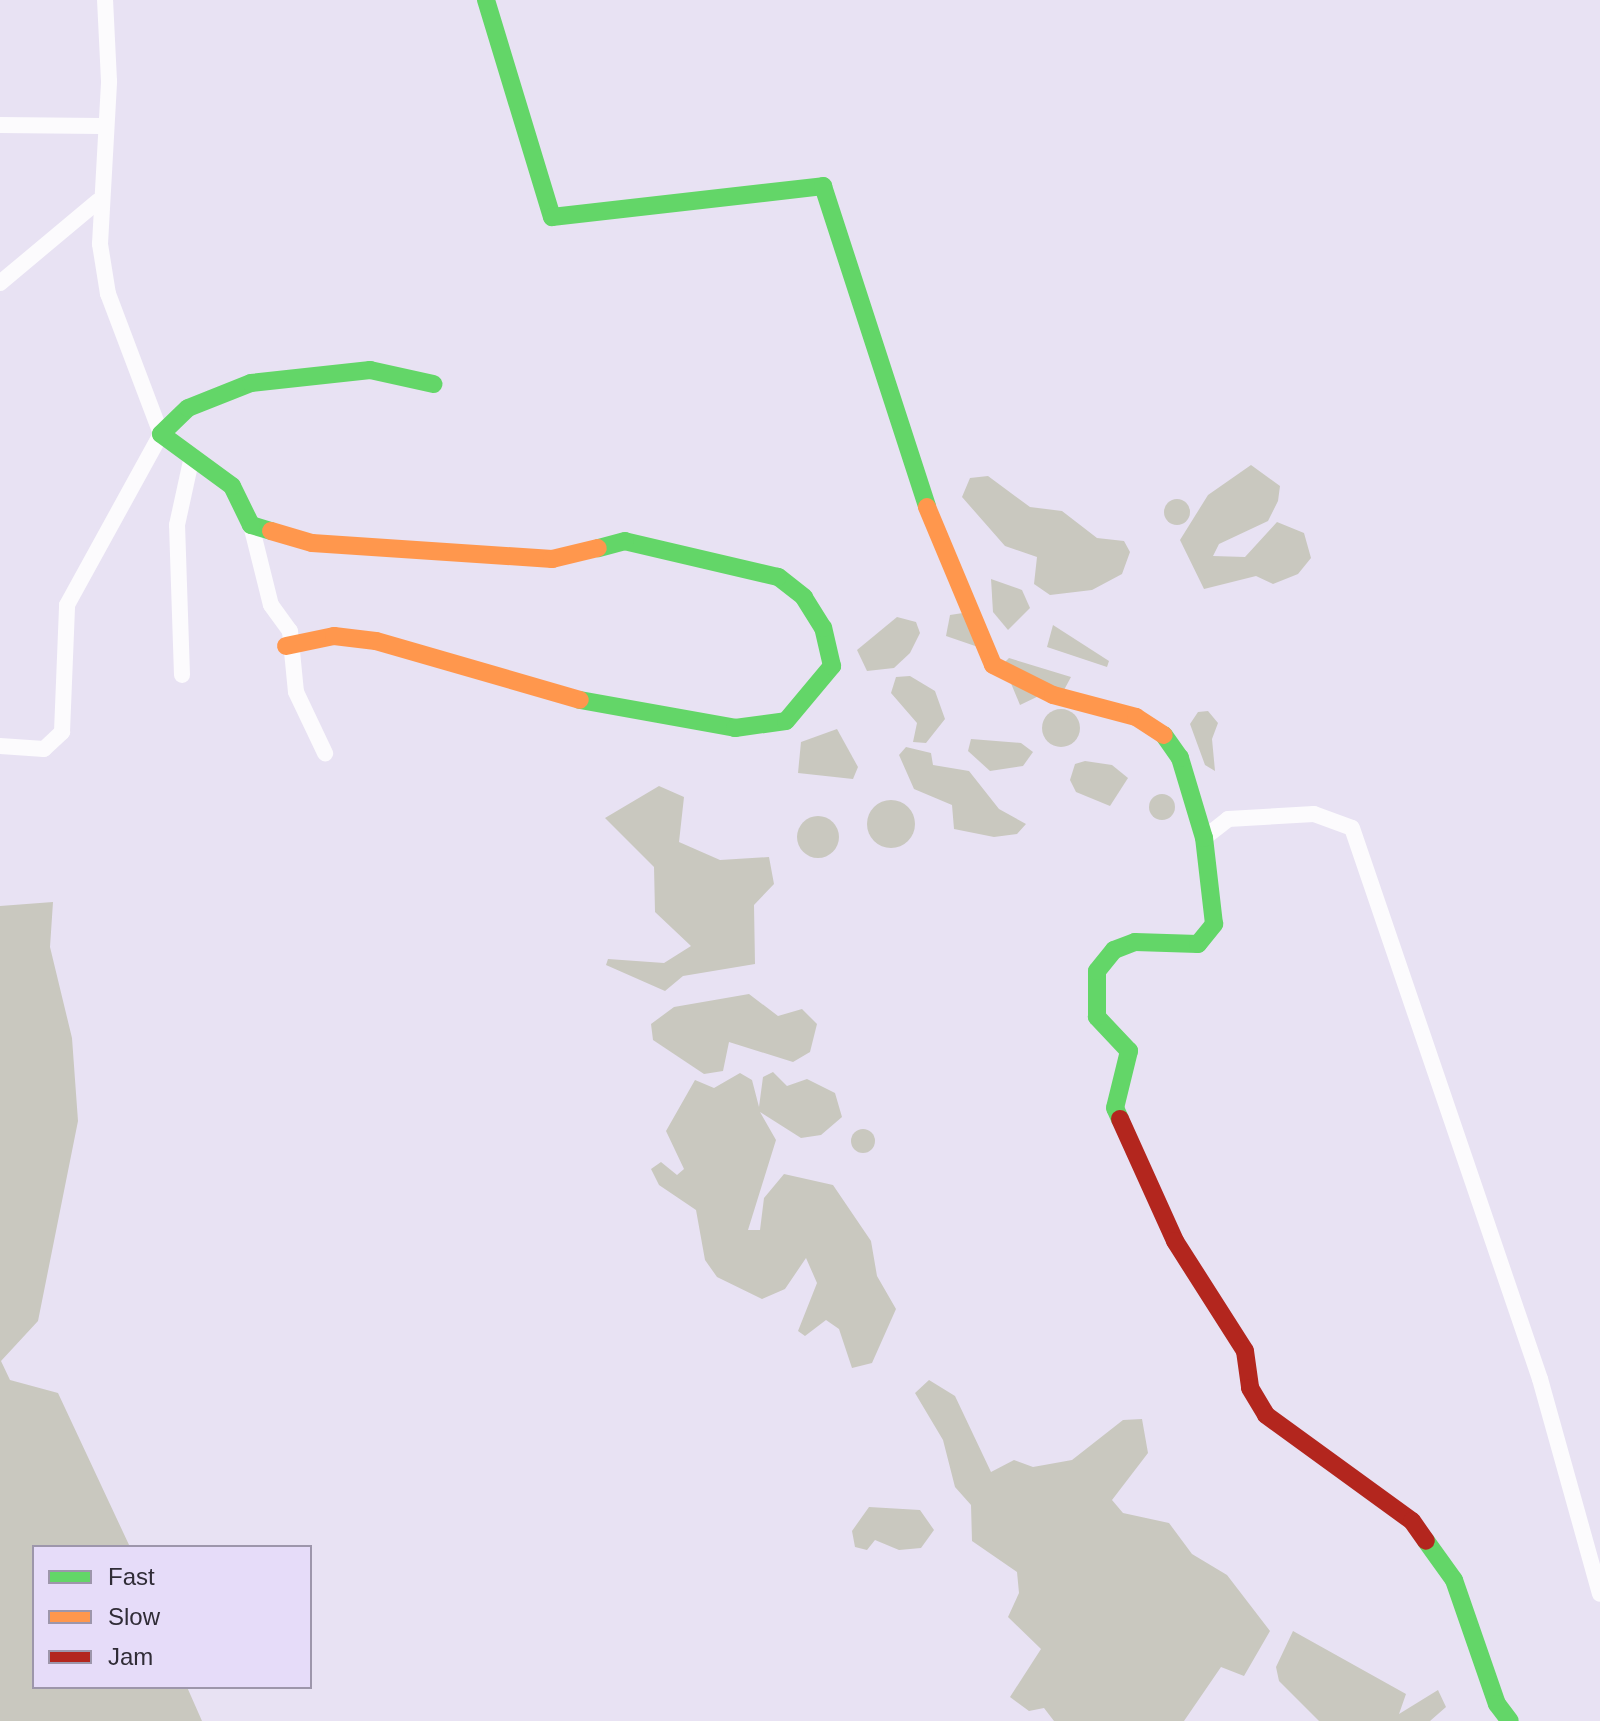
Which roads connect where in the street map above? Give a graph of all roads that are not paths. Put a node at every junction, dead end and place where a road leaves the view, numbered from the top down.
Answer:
1 (105, 0) edge
2 (486, 0) edge
3 (0, 125) edge
4 (101, 126) junction
5 (98, 201) junction
6 (0, 283) edge
7 (433, 384) dead end
8 (161, 434) junction
9 (192, 456) junction
10 (251, 525) junction
11 (286, 646) junction
12 (182, 675) dead end
13 (0, 746) edge
14 (325, 753) dead end
15 (1204, 838) junction
16 (1600, 1594) edge
17 (1510, 1721) edge

1 - 4 street
2 - 15 street
3 - 4 street
4 - 5 street
5 - 6 street
5 - 8 street
7 - 8 street
8 - 9 street
8 - 13 street
9 - 10 street
9 - 12 street
10 - 11 street
10 - 11 street
11 - 14 street
15 - 16 street
15 - 17 street

